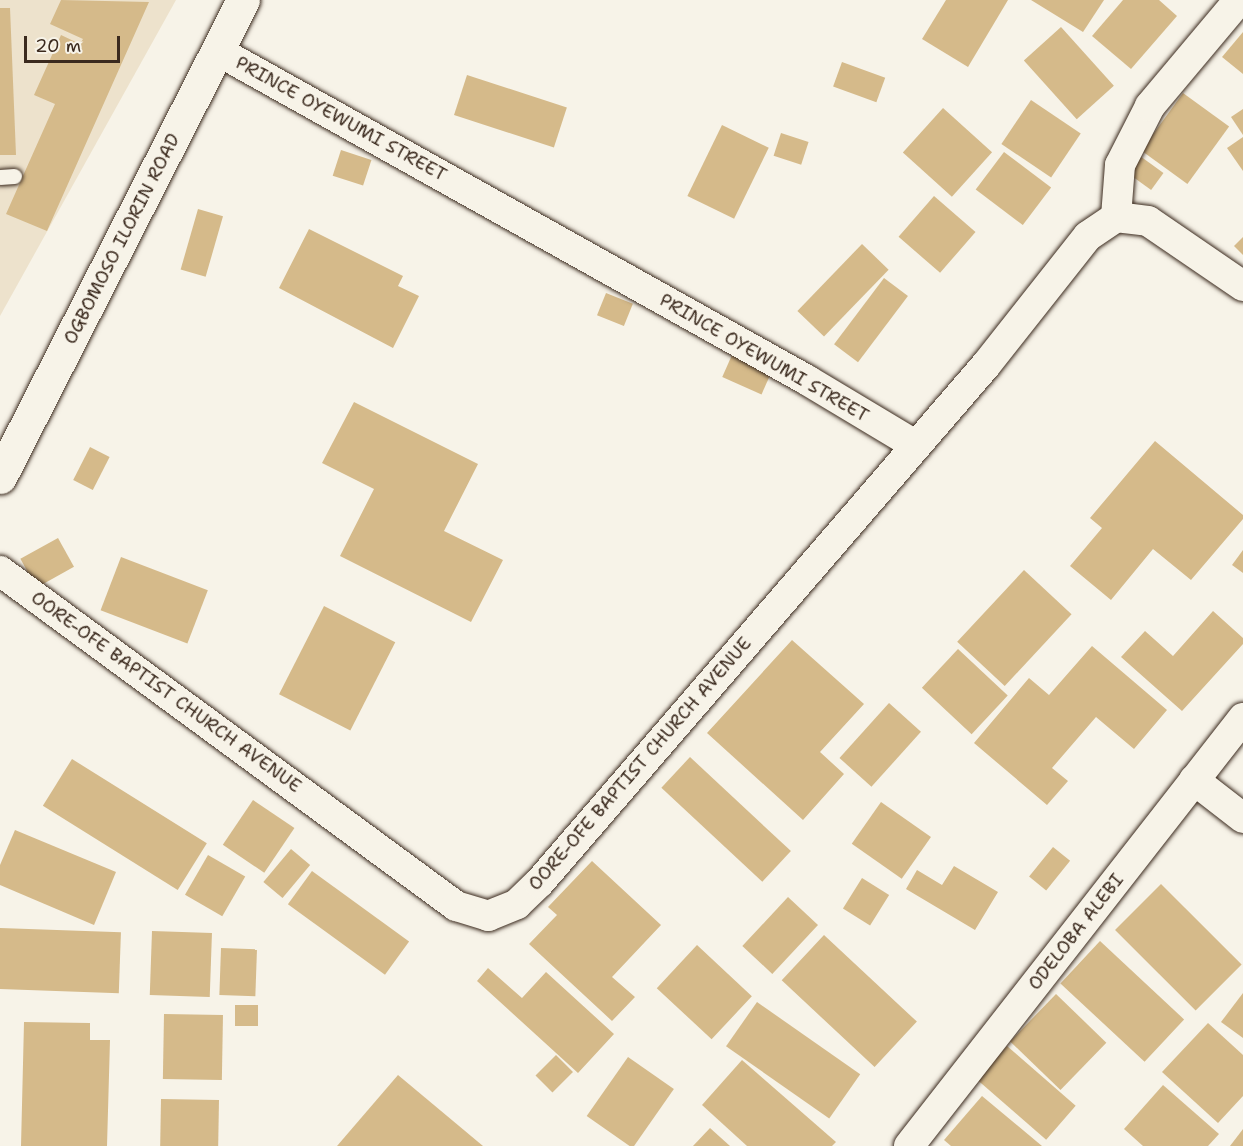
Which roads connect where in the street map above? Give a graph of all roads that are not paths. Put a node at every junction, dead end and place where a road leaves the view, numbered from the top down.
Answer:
1 (243, 0) edge
2 (1239, 0) edge
3 (218, 51) junction
4 (1116, 218) junction
5 (1243, 286) edge
6 (915, 445) junction
7 (0, 477) edge
8 (0, 571) edge
9 (1243, 718) edge
10 (1194, 780) junction
11 (1243, 818) edge
12 (909, 1146) edge

1 - 3 highway, OGBOMOSO ILORIN ROAD
2 - 4 street
3 - 6 street, PRINCE OYEWUMI STREET
3 - 7 highway, OGBOMOSO ILORIN ROAD
4 - 5 street
4 - 6 street
6 - 8 street, OORE-OFE BAPTIST CHURCH AVENUE
9 - 10 street, ODELOBA ALEBI
10 - 11 street
10 - 12 street, ODELOBA ALEBI

